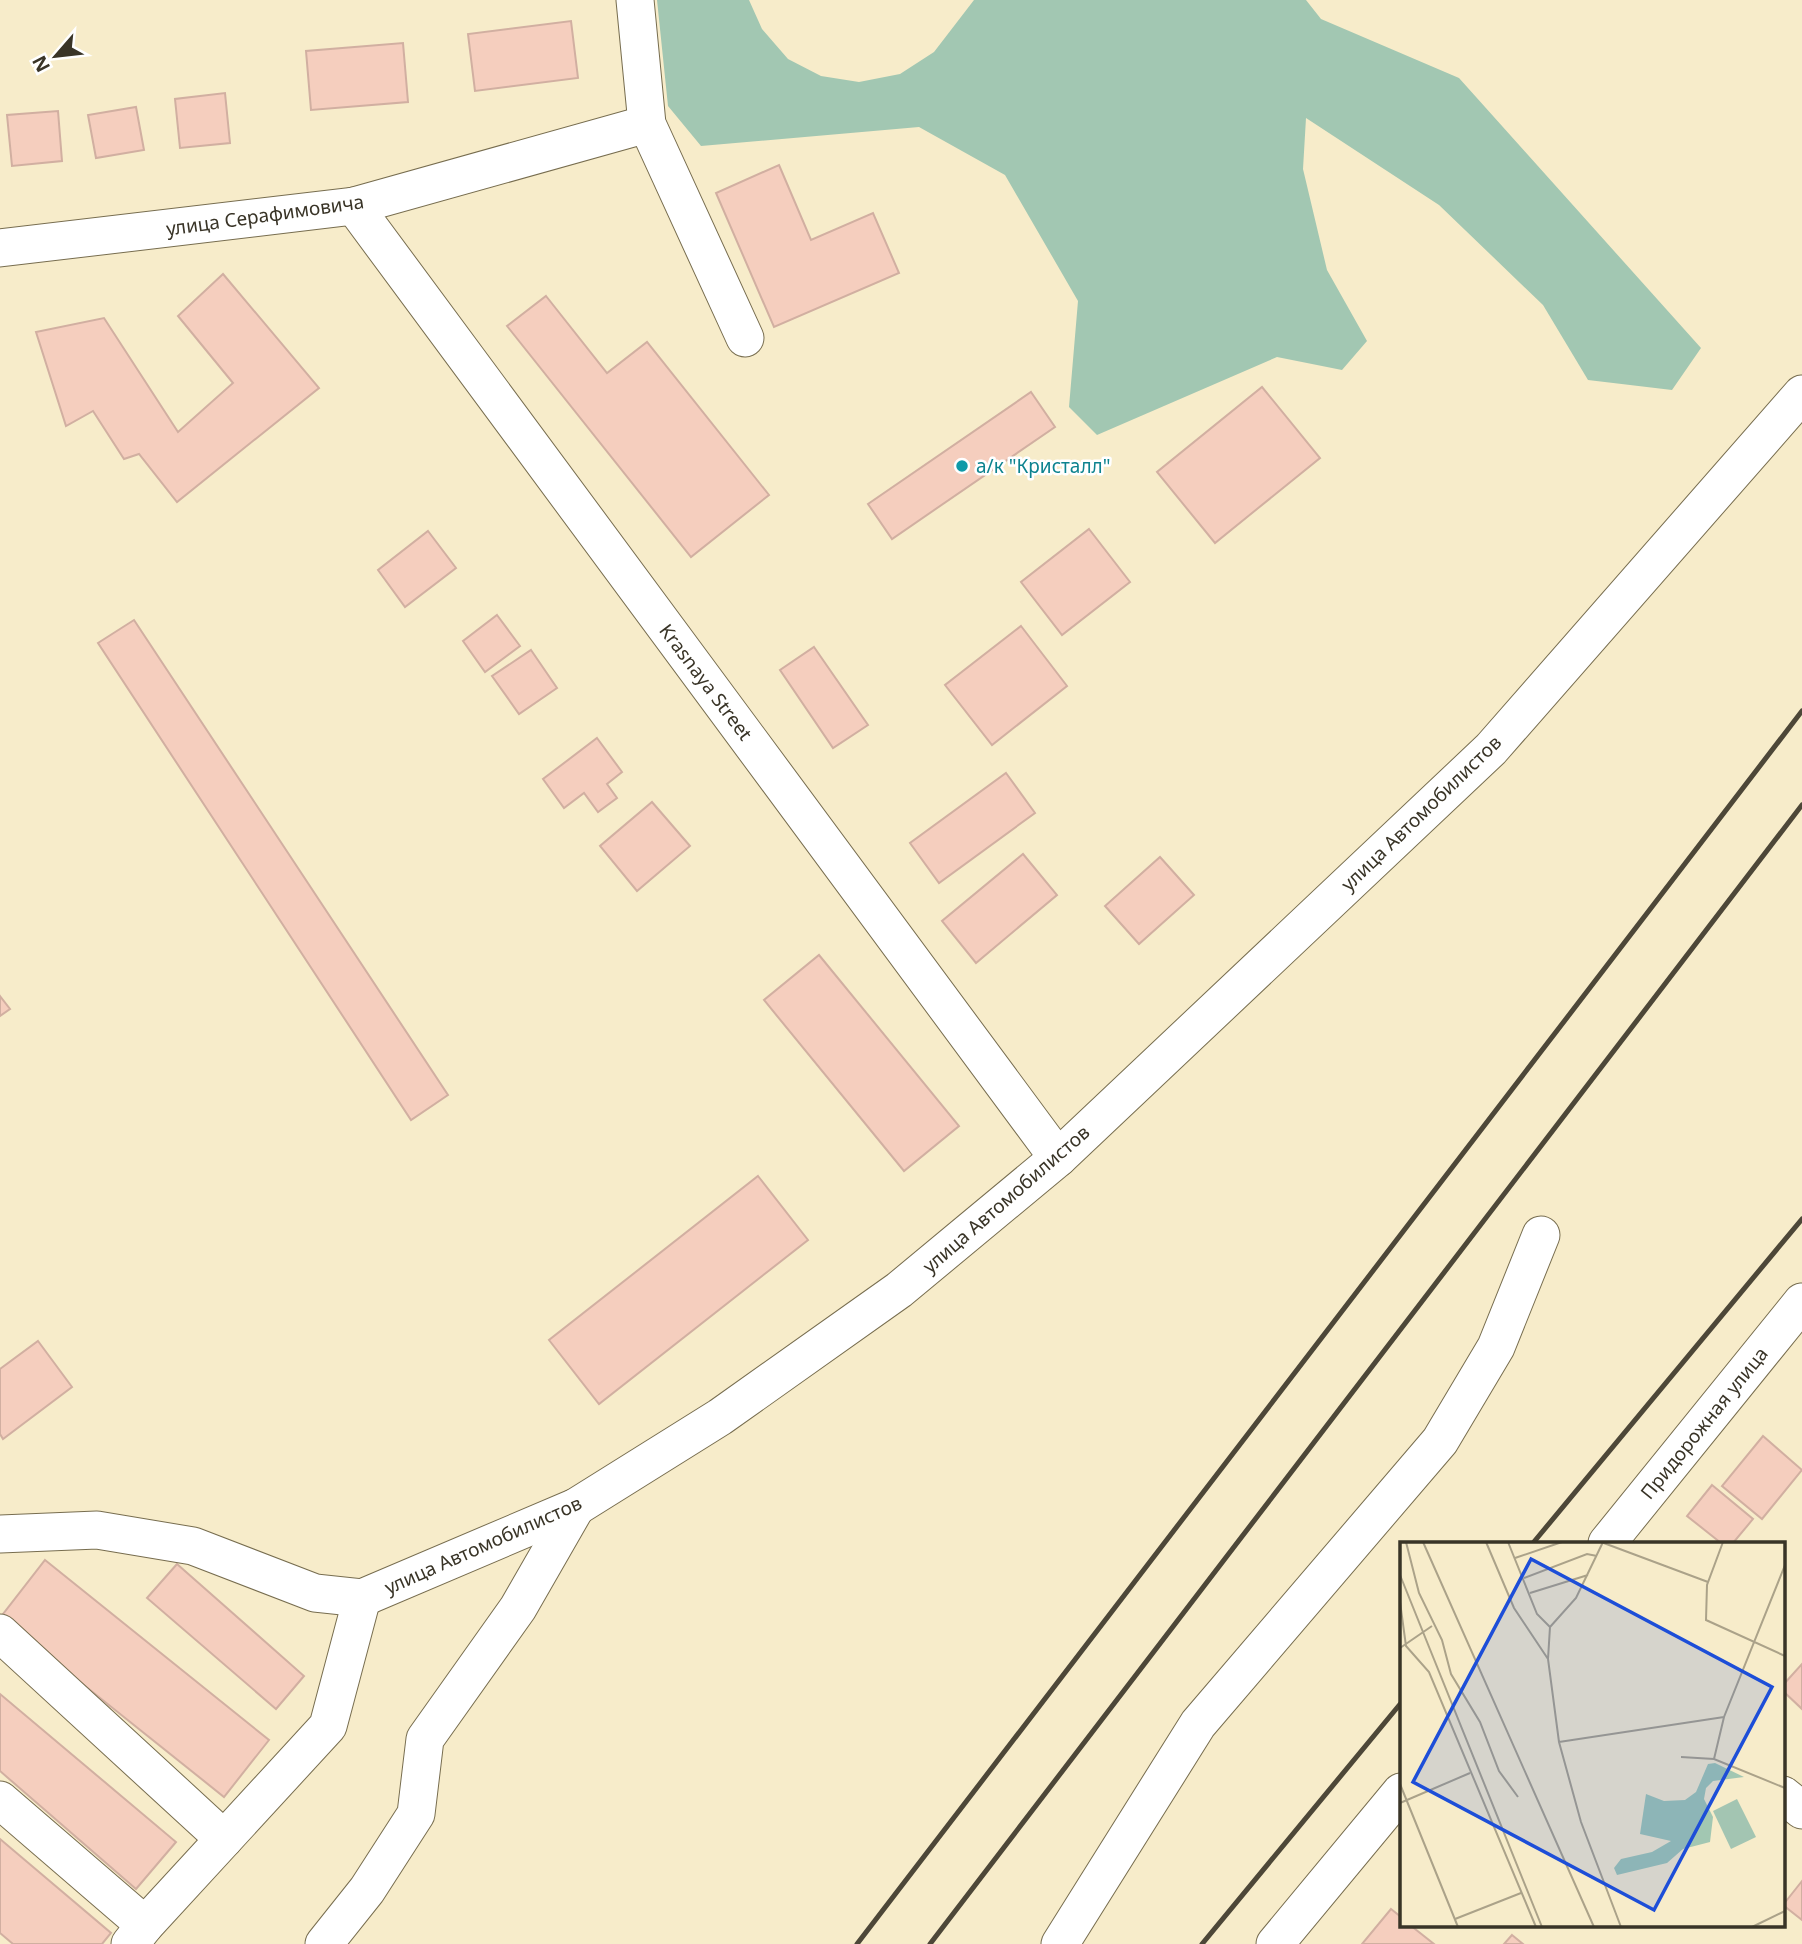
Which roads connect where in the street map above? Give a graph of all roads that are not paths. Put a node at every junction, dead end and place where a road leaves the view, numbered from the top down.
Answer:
1 (635, 0) edge
2 (647, 124) junction
3 (354, 206) junction
4 (0, 248) edge
5 (745, 338) dead end
6 (1802, 394) edge
7 (1058, 1158) junction
8 (1541, 1235) dead end
9 (1802, 1302) edge
10 (576, 1507) junction
11 (0, 1534) edge
12 (1608, 1542) edge
13 (362, 1598) junction
14 (0, 1633) edge
15 (1400, 1793) edge
16 (1784, 1796) edge
17 (0, 1800) edge
18 (1802, 1810) edge
19 (224, 1839) junction
20 (138, 1934) edge
21 (324, 1944) edge
22 (1060, 1944) edge
23 (1275, 1944) edge

1 - 2 street
2 - 3 street, улица Серафимовича
2 - 5 street
3 - 4 street, улица Серафимовича
3 - 7 street, Krasnaya Street
6 - 7 street, улица Автомобилистов
7 - 10 street, улица Автомобилистов
8 - 22 street
9 - 12 street, Придорожная улица
10 - 13 street, улица Автомобилистов
10 - 21 street
11 - 13 street, улица Автомобилистов
13 - 19 street
14 - 19 street
15 - 23 street
16 - 18 street
17 - 20 street
19 - 20 street

